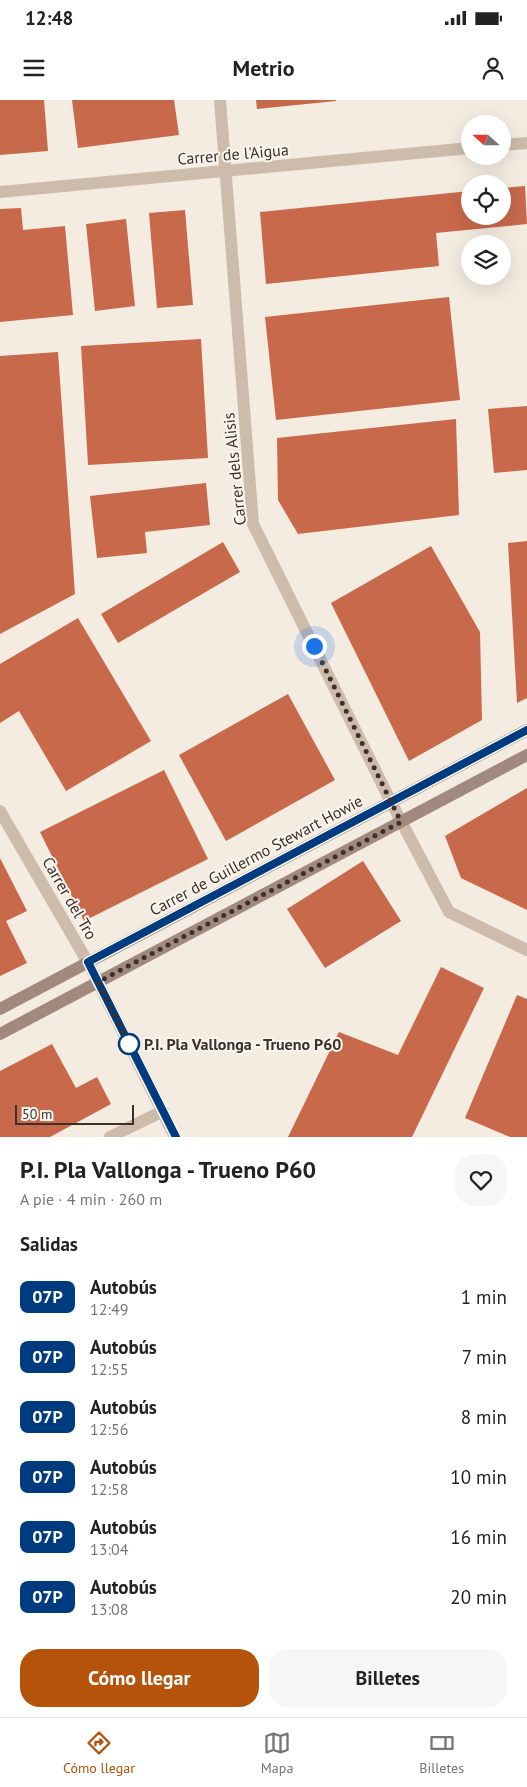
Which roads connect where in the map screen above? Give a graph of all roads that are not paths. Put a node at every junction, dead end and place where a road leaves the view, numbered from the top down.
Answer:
1 (220, 100) edge
2 (527, 143) edge
3 (511, 144) edge
4 (461, 149) edge
5 (226, 171) junction
6 (0, 192) edge
7 (527, 730) edge
8 (527, 755) edge
9 (391, 802) junction
10 (0, 811) edge
11 (401, 822) junction
12 (527, 950) edge
13 (88, 962) junction
14 (98, 982) junction
15 (0, 1009) edge
16 (0, 1034) edge
17 (162, 1111) junction
18 (110, 1137) edge
19 (176, 1137) edge

1 - 5 street, Carrer dels Alisis
2 - 3 street
4 - 5 street, Carrer de l'Aigua
5 - 6 street, Carrer de l'Aigua
5 - 9 street, Carrer dels Alisis
7 - 9 street, Carrer de Guillermo Stewart Howie
8 - 11 street
9 - 11 street, Carrer dels Alisis
9 - 13 street, Carrer de Guillermo Stewart Howie
10 - 13 street, Carrer del Tro
11 - 12 street, Carrer dels Alisis
11 - 14 street
13 - 14 street, Carrer del Tro
13 - 15 street, Carrer de Guillermo Stewart Howie
14 - 16 street
14 - 17 street, Carrer del Tro
17 - 18 street
17 - 19 street, Carrer del Tro

